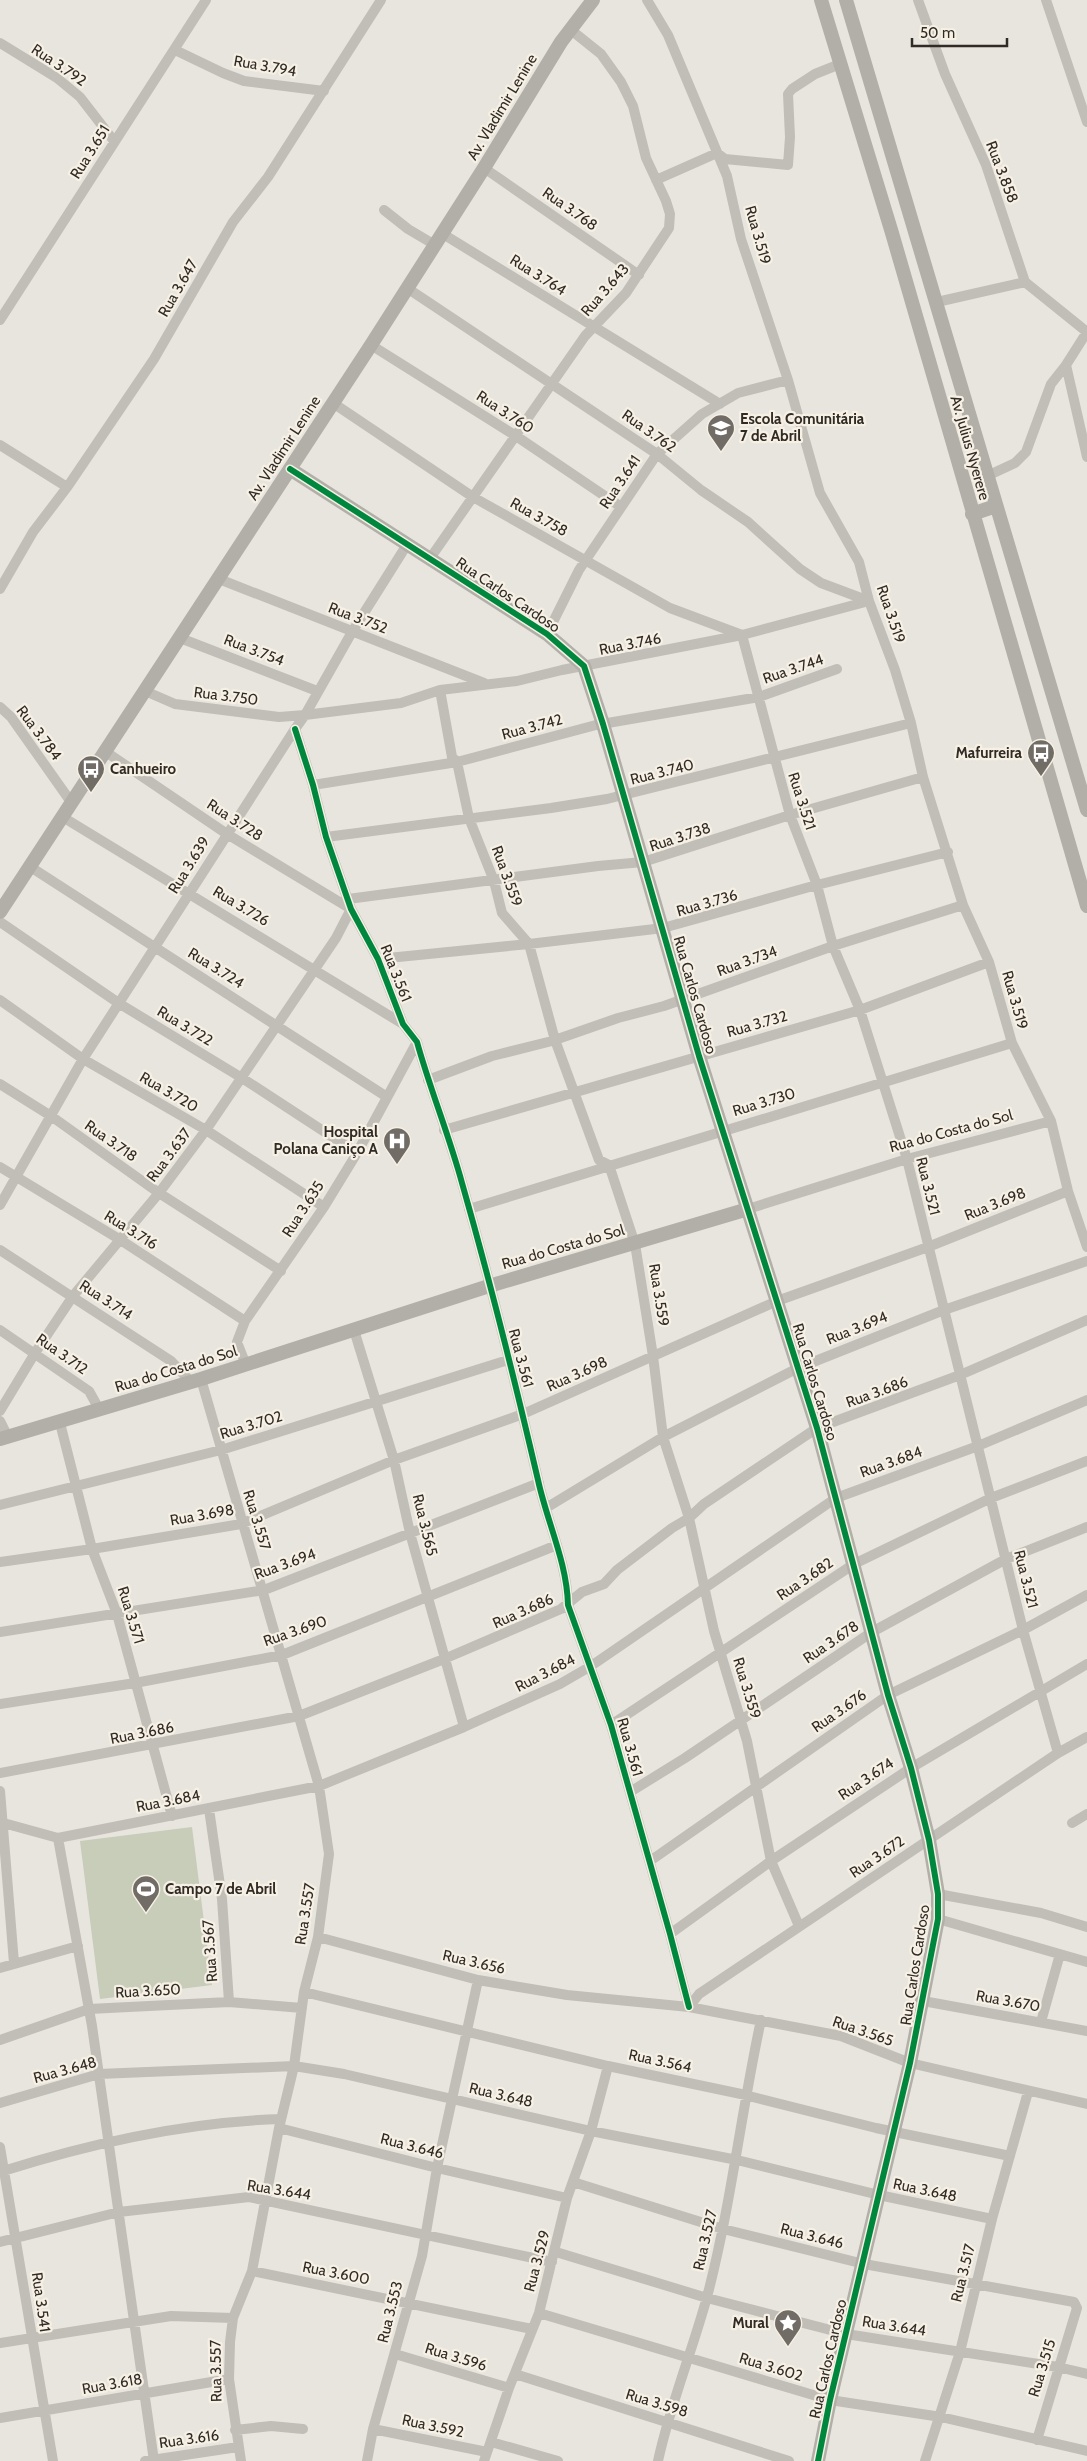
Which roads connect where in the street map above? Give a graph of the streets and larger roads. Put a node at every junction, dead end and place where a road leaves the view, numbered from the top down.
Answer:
1 (206, 0) edge
2 (380, 0) edge
3 (593, 0) edge
4 (647, 0) edge
5 (821, 0) edge
6 (846, 0) edge
7 (918, 0) edge
8 (1046, 0) edge
9 (571, 30) junction
10 (0, 42) edge
11 (175, 50) junction
12 (840, 64) junction
13 (324, 91) junction
14 (1087, 122) edge
15 (114, 141) junction
16 (716, 153) junction
17 (484, 168) junction
18 (656, 180) junction
19 (384, 210) dead end
20 (439, 240) junction
21 (639, 275) junction
22 (1025, 282) junction
23 (407, 288) junction
24 (937, 302) junction
25 (0, 320) edge
26 (594, 327) junction
27 (1087, 332) edge
28 (372, 345) junction
29 (1066, 365) junction
30 (788, 380) junction
31 (553, 383) junction
32 (333, 403) junction
33 (720, 404) junction
34 (516, 436) junction
35 (0, 445) edge
36 (657, 454) junction
37 (1087, 457) edge
38 (290, 469) junction
39 (987, 476) junction
40 (67, 487) junction
41 (473, 497) junction
42 (996, 506) junction
43 (621, 507) junction
44 (972, 514) junction
45 (408, 544) junction
46 (431, 557) junction
47 (585, 560) junction
48 (219, 580) junction
49 (0, 590) edge
50 (869, 601) junction
51 (352, 632) junction
52 (547, 634) junction
53 (742, 635) junction
54 (180, 638) junction
55 (584, 666) junction
56 (837, 669) dead end
57 (487, 684) junction
58 (440, 690) junction
59 (145, 691) junction
60 (317, 691) junction
61 (759, 697) junction
62 (0, 707) edge
63 (305, 715) junction
64 (911, 723) junction
65 (604, 724) junction
66 (294, 728) junction
67 (106, 752) junction
68 (773, 758) junction
69 (457, 762) junction
70 (923, 777) junction
71 (313, 785) junction
72 (624, 795) junction
73 (71, 802) junction
74 (1087, 810) edge
75 (790, 815) junction
76 (61, 816) junction
77 (469, 818) junction
78 (227, 834) junction
79 (326, 836) junction
80 (948, 852) junction
81 (643, 862) junction
82 (29, 866) junction
83 (494, 881) junction
84 (817, 885) junction
85 (190, 892) junction
86 (350, 904) junction
87 (963, 904) junction
88 (1087, 906) edge
89 (0, 912) edge
90 (0, 922) edge
91 (663, 928) junction
92 (529, 944) junction
93 (833, 946) junction
94 (156, 948) junction
95 (378, 959) junction
96 (989, 962) junction
97 (314, 969) junction
98 (684, 999) junction
99 (0, 1000) edge
100 (120, 1004) junction
101 (860, 1010) junction
102 (403, 1024) junction
103 (278, 1025) junction
104 (555, 1040) junction
105 (417, 1042) junction
106 (1012, 1043) junction
107 (699, 1056) junction
108 (84, 1060) junction
109 (242, 1078) junction
110 (428, 1080) junction
111 (881, 1082) junction
112 (0, 1084) edge
113 (574, 1093) junction
114 (387, 1097) junction
115 (51, 1116) junction
116 (1051, 1120) junction
117 (206, 1130) junction
118 (444, 1130) junction
119 (723, 1130) junction
120 (357, 1153) junction
121 (907, 1160) junction
122 (609, 1164) junction
123 (0, 1167) edge
124 (17, 1178) junction
125 (1068, 1192) junction
126 (159, 1193) junction
127 (0, 1205) edge
128 (324, 1207) junction
129 (748, 1208) junction
130 (468, 1209) junction
131 (119, 1239) junction
132 (635, 1244) junction
133 (928, 1247) junction
134 (1087, 1247) edge
135 (0, 1250) edge
136 (1087, 1261) edge
137 (281, 1271) junction
138 (489, 1286) junction
139 (73, 1296) junction
140 (778, 1301) junction
141 (944, 1310) junction
142 (1087, 1320) edge
143 (245, 1321) junction
144 (0, 1330) edge
145 (354, 1330) junction
146 (35, 1352) junction
147 (653, 1356) junction
148 (508, 1360) junction
149 (246, 1365) junction
150 (798, 1368) junction
151 (960, 1375) junction
152 (196, 1381) junction
153 (1087, 1400) edge
154 (376, 1401) junction
155 (99, 1409) junction
156 (0, 1411) edge
157 (523, 1414) junction
158 (0, 1421) edge
159 (60, 1423) junction
160 (817, 1428) junction
161 (664, 1437) junction
162 (4, 1438) edge
163 (978, 1446) junction
164 (221, 1450) junction
165 (394, 1460) junction
166 (1087, 1461) edge
167 (539, 1483) junction
168 (78, 1486) junction
169 (836, 1498) junction
170 (991, 1498) junction
171 (0, 1505) edge
172 (546, 1508) junction
173 (689, 1518) junction
174 (241, 1524) junction
175 (1087, 1527) edge
176 (410, 1533) junction
177 (557, 1545) junction
178 (92, 1549) junction
179 (1006, 1559) junction
180 (0, 1562) edge
181 (854, 1564) junction
182 (703, 1588) junction
183 (264, 1590) junction
184 (1087, 1595) edge
185 (427, 1596) junction
186 (568, 1605) junction
187 (117, 1614) junction
188 (1023, 1630) junction
189 (0, 1632) edge
190 (872, 1632) junction
191 (720, 1654) junction
192 (282, 1655) junction
193 (444, 1659) junction
194 (1087, 1664) edge
195 (591, 1666) junction
196 (135, 1683) junction
197 (1040, 1691) junction
198 (888, 1695) junction
199 (0, 1704) edge
200 (299, 1716) junction
201 (742, 1721) junction
202 (610, 1725) junction
203 (464, 1728) junction
204 (1087, 1738) edge
205 (151, 1743) junction
206 (1058, 1753) junction
207 (910, 1768) junction
208 (0, 1773) edge
209 (320, 1786) junction
210 (754, 1788) junction
211 (0, 1790) edge
212 (630, 1792) junction
213 (209, 1809) junction
214 (1087, 1814) edge
215 (172, 1816) junction
216 (1, 1822) edge
217 (1072, 1823) dead end
218 (58, 1838) junction
219 (929, 1840) junction
220 (650, 1861) junction
221 (771, 1861) junction
222 (938, 1894) junction
223 (938, 1919) junction
224 (799, 1926) junction
225 (1087, 1926) edge
226 (670, 1934) junction
227 (318, 1937) junction
228 (78, 1946) junction
229 (1060, 1954) junction
230 (1087, 1962) edge
231 (14, 1963) junction
232 (0, 1968) edge
233 (478, 1980) junction
234 (304, 1992) junction
235 (923, 2001) junction
236 (229, 2002) junction
237 (625, 2002) joint
238 (689, 2007) junction
239 (302, 2008) junction
240 (89, 2009) junction
241 (761, 2020) junction
242 (1041, 2022) junction
243 (468, 2031) junction
244 (1087, 2031) edge
245 (0, 2040) edge
246 (910, 2063) junction
247 (294, 2066) junction
248 (608, 2066) junction
249 (99, 2074) junction
250 (1028, 2092) junction
251 (745, 2095) junction
252 (453, 2099) junction
253 (0, 2103) edge
254 (1087, 2104) edge
255 (280, 2124) junction
256 (591, 2131) junction
257 (894, 2132) junction
258 (109, 2140) junction
259 (0, 2147) edge
260 (1010, 2156) junction
261 (737, 2160) junction
262 (437, 2168) junction
263 (2, 2171) edge
264 (573, 2182) junction
265 (879, 2195) junction
266 (567, 2198) junction
267 (266, 2200) junction
268 (120, 2212) junction
269 (992, 2219) junction
270 (723, 2229) junction
271 (426, 2235) junction
272 (17, 2238) junction
273 (0, 2242) edge
274 (556, 2252) junction
275 (552, 2262) junction
276 (864, 2264) junction
277 (252, 2271) junction
278 (975, 2284) junction
279 (707, 2298) junction
280 (410, 2302) junction
281 (1077, 2305) joint
282 (539, 2313) junction
283 (233, 2318) junction
284 (136, 2322) junction
285 (532, 2329) junction
286 (846, 2334) junction
287 (31, 2338) junction
288 (0, 2343) edge
289 (960, 2352) junction
290 (395, 2354) junction
291 (687, 2356) junction
292 (1058, 2367) junction
293 (515, 2374) junction
294 (1087, 2374) edge
295 (229, 2379) junction
296 (509, 2388) junction
297 (144, 2393) junction
298 (830, 2400) junction
299 (44, 2411) junction
300 (941, 2417) junction
301 (0, 2418) edge
302 (668, 2422) junction
303 (303, 2429) dead end
304 (373, 2429) junction
305 (235, 2430) junction
306 (1036, 2440) junction
307 (491, 2442) junction
308 (238, 2447) junction
309 (1087, 2451) edge
310 (486, 2457) edge
311 (151, 2460) edge
312 (52, 2461) edge
313 (241, 2461) edge
314 (367, 2461) edge
315 (558, 2461) edge
316 (658, 2461) edge
317 (789, 2461) edge
318 (818, 2461) edge
319 (925, 2461) edge

1 - 11 street, Rua 3.651
2 - 13 street, Rua 3.647
3 - 9 street, Av. Vladimir Lenine
4 - 16 street, Rua 3.519
5 - 12 street, Av. Julius Nyerere
6 - 24 street, Av. Julius Nyerere
7 - 22 street, Rua 3.858
8 - 14 street
9 - 17 street, Av. Vladimir Lenine
9 - 18 street, Rua 3.643
10 - 15 street, Rua 3.792
11 - 13 street, Rua 3.794
11 - 15 street, Rua 3.651
12 - 16 street
12 - 44 street, Av. Julius Nyerere
13 - 40 street, Rua 3.647
15 - 25 street, Rua 3.651
16 - 18 street
16 - 30 street, Rua 3.519
17 - 20 street, Av. Vladimir Lenine
17 - 21 street, Rua 3.768
18 - 21 street, Rua 3.643
19 - 20 street, Rua 3.764
20 - 23 street, Av. Vladimir Lenine
20 - 26 street, Rua 3.764
21 - 26 street, Rua 3.643
22 - 24 street
22 - 27 street
23 - 28 street, Av. Vladimir Lenine
23 - 31 street, Rua 3.762
24 - 39 street, Av. Julius Nyerere
26 - 31 street, Rua 3.643
26 - 33 street, Rua 3.764
27 - 29 street
28 - 32 street, Av. Vladimir Lenine
28 - 34 street, Rua 3.760
29 - 37 street
29 - 39 street
30 - 33 street, Rua 3.641
30 - 50 street, Rua 3.519
31 - 34 street, Rua 3.643
31 - 36 street, Rua 3.762
32 - 38 street, Av. Vladimir Lenine
32 - 41 street, Rua 3.758
33 - 36 street, Rua 3.641
34 - 41 street, Rua 3.643
34 - 43 street, Rua 3.760
35 - 40 street
36 - 43 street, Rua 3.641
36 - 50 street, Rua 3.762
38 - 45 street, Rua Carlos Cardoso
38 - 48 street, Av. Vladimir Lenine
39 - 42 street, Av. Julius Nyerere
40 - 49 street, Rua 3.647
41 - 46 street, Rua 3.643
41 - 47 street, Rua 3.758
42 - 44 street
42 - 74 street, Av. Julius Nyerere
43 - 47 street, Rua 3.641
44 - 88 street, Av. Julius Nyerere
45 - 46 street, Rua Carlos Cardoso
45 - 51 street, Rua 3.639
46 - 52 street, Rua Carlos Cardoso
47 - 52 street, Rua 3.641
47 - 53 street, Rua 3.758
48 - 51 street, Rua 3.752
48 - 54 street, Av. Vladimir Lenine
50 - 53 street, Rua 3.746
50 - 64 street, Rua 3.519
51 - 57 street, Rua 3.752
51 - 60 street, Rua 3.639
52 - 55 street, Rua Carlos Cardoso
53 - 55 street, Rua 3.746
53 - 61 street, Rua 3.521
54 - 59 street, Av. Vladimir Lenine
54 - 60 street, Rua 3.754
55 - 57 street, Rua 3.746
55 - 65 street, Rua Carlos Cardoso
56 - 61 street, Rua 3.744
57 - 58 street, Rua 3.746
58 - 63 street, Rua 3.746
58 - 69 street, Rua 3.559
59 - 63 street, Rua 3.750
59 - 67 street, Av. Vladimir Lenine
60 - 63 street, Rua 3.639
61 - 65 street, Rua 3.742
61 - 68 street, Rua 3.521
62 - 73 street, Rua 3.784
63 - 66 street, Rua 3.639
64 - 68 street, Rua 3.740
64 - 70 street, Rua 3.519
65 - 69 street, Rua 3.742
65 - 72 street, Rua Carlos Cardoso
66 - 71 street, Rua 3.561
66 - 78 street, Rua 3.639
67 - 73 street, Av. Vladimir Lenine
67 - 78 street, Rua 3.728
68 - 72 street, Rua 3.740
68 - 75 street, Rua 3.521
69 - 71 street, Rua 3.742
69 - 77 street, Rua 3.559
70 - 75 street, Rua 3.738
70 - 80 street, Rua 3.519
71 - 79 street, Rua 3.561
72 - 77 street, Rua 3.740
72 - 81 street, Rua Carlos Cardoso
73 - 76 street, Av. Vladimir Lenine
75 - 81 street, Rua 3.738
75 - 84 street, Rua 3.521
76 - 82 street, Av. Vladimir Lenine
76 - 85 street, Rua 3.726
77 - 79 street, Rua 3.740
77 - 83 street, Rua 3.559
78 - 85 street, Rua 3.639
78 - 86 street, Rua 3.728
79 - 86 street, Rua 3.561
80 - 84 street, Rua 3.736
80 - 87 street, Rua 3.519
81 - 83 street, Rua 3.738
81 - 91 street, Rua Carlos Cardoso
82 - 89 street, Av. Vladimir Lenine
82 - 94 street, Rua 3.724
83 - 86 street, Rua 3.738
83 - 92 street, Rua 3.559
84 - 91 street, Rua 3.736
84 - 93 street, Rua 3.521
85 - 94 street, Rua 3.639
85 - 97 street, Rua 3.726
86 - 95 street, Rua 3.561
86 - 97 street, Rua 3.637
87 - 93 street, Rua 3.734
87 - 96 street, Rua 3.519
90 - 100 street, Rua 3.722
91 - 92 street, Rua 3.736
91 - 98 street, Rua Carlos Cardoso
92 - 95 street, Rua 3.736
92 - 104 street, Rua 3.559
93 - 98 street, Rua 3.734
93 - 101 street, Rua 3.521
94 - 100 street, Rua 3.639
94 - 103 street, Rua 3.724
95 - 102 street, Rua 3.561
96 - 101 street, Rua 3.732
96 - 106 street, Rua 3.519
97 - 102 street, Rua 3.726
97 - 103 street, Rua 3.637
98 - 104 street, Rua 3.734
98 - 107 street, Rua Carlos Cardoso
99 - 108 street, Rua 3.720
100 - 108 street, Rua 3.639
100 - 109 street, Rua 3.722
101 - 107 street, Rua 3.732
101 - 111 street, Rua 3.521
102 - 105 street, Rua 3.561
103 - 109 street, Rua 3.637
103 - 114 street, Rua 3.724
104 - 110 street, Rua 3.734
104 - 113 street, Rua 3.559
105 - 110 street, Rua 3.561
105 - 114 street, Rua 3.635
106 - 111 street, Rua 3.730
106 - 116 street, Rua 3.519
107 - 113 street, Rua 3.732
107 - 119 street, Rua Carlos Cardoso
108 - 115 street, Rua 3.639
108 - 117 street, Rua 3.720
109 - 117 street, Rua 3.637
109 - 120 street, Rua 3.722
110 - 118 street, Rua 3.561
111 - 119 street, Rua 3.730
111 - 121 street, Rua 3.521
112 - 115 street, Rua 3.718
113 - 118 street, Rua 3.732
113 - 122 street, Rua 3.559
114 - 120 street, Rua 3.635
115 - 124 street, Rua 3.639
115 - 126 street, Rua 3.718
116 - 121 street, Rua do Costa do Sol
116 - 125 street, Rua 3.519
117 - 126 street, Rua 3.637
117 - 128 street, Rua 3.720
118 - 130 street, Rua 3.561
119 - 122 street, Rua 3.730
119 - 129 street, Rua Carlos Cardoso
120 - 128 street, Rua 3.635
121 - 129 street, Rua do Costa do Sol
121 - 133 street, Rua 3.521
122 - 130 street, Rua 3.730
122 - 132 street, Rua 3.559
123 - 124 street, Rua 3.716
124 - 127 street, Rua 3.639
124 - 131 street, Rua 3.716
125 - 133 street, Rua 3.698
125 - 134 street, Rua 3.519
126 - 131 street, Rua 3.637
126 - 137 street, Rua 3.718
128 - 137 street, Rua 3.635
129 - 132 street, Rua do Costa do Sol
129 - 140 street, Rua Carlos Cardoso
130 - 138 street, Rua 3.561
131 - 139 street, Rua 3.637
131 - 143 street, Rua 3.716
132 - 138 street, Rua do Costa do Sol
132 - 147 street, Rua 3.559
133 - 140 street, Rua 3.698
133 - 141 street, Rua 3.521
135 - 139 street, Rua 3.714
136 - 141 street, Rua 3.694
137 - 143 street, Rua 3.635
138 - 145 street, Rua do Costa do Sol
138 - 148 street, Rua 3.561
139 - 146 street, Rua 3.637
139 - 152 street, Rua 3.714
140 - 147 street, Rua 3.698
140 - 150 street, Rua Carlos Cardoso
141 - 150 street, Rua 3.694
141 - 151 street, Rua 3.521
142 - 151 street, Rua 3.686
143 - 149 street, Rua 3.635
144 - 146 street, Rua 3.712
145 - 149 street, Rua do Costa do Sol
145 - 154 street, Rua 3.565
146 - 155 street, Rua 3.712
146 - 156 street, Rua 3.637
147 - 157 street, Rua 3.698
147 - 161 street, Rua 3.559
148 - 154 street, Rua 3.702
148 - 157 street, Rua 3.561
149 - 152 street, Rua do Costa do Sol
150 - 160 street, Rua Carlos Cardoso
150 - 161 street, Rua 3.694
151 - 160 street, Rua 3.686
151 - 163 street, Rua 3.521
152 - 155 street, Rua do Costa do Sol
152 - 164 street, Rua 3.557
153 - 163 street, Rua 3.684
154 - 164 street, Rua 3.702
154 - 165 street, Rua 3.565
155 - 159 street, Rua do Costa do Sol
157 - 165 street, Rua 3.698
157 - 167 street, Rua 3.561
158 - 162 street
159 - 162 street, Rua do Costa do Sol
159 - 168 street, Rua 3.571
160 - 169 street, Rua Carlos Cardoso
160 - 173 street, Rua 3.686
161 - 172 street, Rua 3.694
161 - 173 street, Rua 3.559
163 - 169 street, Rua 3.684
163 - 170 street, Rua 3.521
164 - 168 street, Rua 3.702
164 - 174 street, Rua 3.557
165 - 174 street, Rua 3.698
165 - 176 street, Rua 3.565
166 - 170 street, Rua 3.682
167 - 172 street, Rua 3.561
167 - 176 street, Rua 3.694
168 - 171 street, Rua 3.702
168 - 178 street, Rua 3.571
169 - 181 street, Rua Carlos Cardoso
169 - 182 street, Rua 3.684
170 - 179 street, Rua 3.521
170 - 181 street, Rua 3.682
172 - 177 street, Rua 3.561
173 - 182 street, Rua 3.559
173 - 186 street, Rua 3.686
174 - 178 street, Rua 3.698
174 - 183 street, Rua 3.557
175 - 179 street, Rua 3.678
176 - 183 street, Rua 3.694
176 - 185 street, Rua 3.565
177 - 185 street, Rua 3.690
177 - 186 street, Rua 3.561
178 - 180 street, Rua 3.698
178 - 187 street, Rua 3.571
179 - 188 street, Rua 3.521
179 - 190 street, Rua 3.678
181 - 190 street, Rua Carlos Cardoso
181 - 191 street, Rua 3.682
182 - 191 street, Rua 3.559
182 - 195 street, Rua 3.684
183 - 187 street, Rua 3.694
183 - 192 street, Rua 3.557
184 - 188 street, Rua 3.676
185 - 192 street, Rua 3.690
185 - 193 street, Rua 3.565
186 - 193 street, Rua 3.686
186 - 195 street, Rua 3.561
187 - 189 street, Rua 3.694
187 - 196 street, Rua 3.571
188 - 197 street, Rua 3.521
188 - 198 street, Rua 3.676
190 - 198 street, Rua Carlos Cardoso
190 - 201 street, Rua 3.678
191 - 201 street, Rua 3.559
191 - 202 street, Rua 3.682
192 - 196 street, Rua 3.690
192 - 200 street, Rua 3.557
193 - 200 street, Rua 3.686
193 - 203 street, Rua 3.565
194 - 197 street, Rua 3.674
195 - 202 street, Rua 3.561
195 - 203 street, Rua 3.684
196 - 199 street, Rua 3.690
196 - 205 street, Rua 3.571
197 - 206 street, Rua 3.521
197 - 207 street, Rua 3.674
198 - 207 street, Rua Carlos Cardoso
198 - 210 street, Rua 3.676
200 - 205 street, Rua 3.686
200 - 209 street, Rua 3.557
201 - 210 street, Rua 3.559
201 - 212 street, Rua 3.678
202 - 212 street, Rua 3.561
203 - 209 street, Rua 3.684
204 - 206 street, Rua 3.672
205 - 208 street, Rua 3.686
205 - 215 street, Rua 3.571
206 - 219 street, Rua 3.672
207 - 219 street, Rua Carlos Cardoso
207 - 221 street, Rua 3.674
209 - 213 street, Rua 3.684
209 - 227 street, Rua 3.557
210 - 220 street, Rua 3.676
210 - 221 street, Rua 3.559
211 - 216 street
212 - 220 street, Rua 3.561
213 - 215 street, Rua 3.684
213 - 236 street, Rua 3.567
214 - 217 street
215 - 218 street, Rua 3.684
216 - 218 street, Rua 3.684
216 - 231 street
218 - 228 street
219 - 222 street, Rua Carlos Cardoso
219 - 224 street, Rua 3.672
220 - 226 street, Rua 3.561
221 - 224 street, Rua 3.559
221 - 226 street, Rua 3.674
222 - 223 street, Rua Carlos Cardoso
222 - 225 street
223 - 229 street
223 - 235 street, Rua Carlos Cardoso
224 - 238 street, Rua 3.672
226 - 238 street, Rua 3.561
227 - 233 street, Rua 3.656
227 - 234 street, Rua 3.557
228 - 231 street
228 - 240 street
229 - 230 street
229 - 242 street
231 - 232 street
233 - 237 street, Rua 3.656
233 - 243 street, Rua 3.553
234 - 239 street, Rua 3.557
234 - 243 street, Rua 3.564
235 - 242 street, Rua 3.670
235 - 246 street, Rua Carlos Cardoso
236 - 239 street, Rua 3.650
236 - 240 street, Rua 3.650
237 - 238 street, Rua 3.565
238 - 241 street, Rua 3.565
239 - 247 street, Rua 3.557
240 - 245 street, Rua 3.650
240 - 249 street
241 - 246 street, Rua 3.565
241 - 251 street, Rua 3.527
242 - 244 street, Rua 3.670
243 - 248 street, Rua 3.564
243 - 252 street, Rua 3.553
246 - 250 street, Rua 3.565
246 - 257 street, Rua Carlos Cardoso
247 - 249 street, Rua 3.648
247 - 252 street, Rua 3.648
247 - 255 street, Rua 3.557
248 - 251 street, Rua 3.564
248 - 256 street, Rua 3.529
249 - 253 street, Rua 3.648
249 - 258 street
250 - 254 street, Rua 3.565
250 - 260 street, Rua 3.517
251 - 257 street, Rua 3.564
251 - 261 street, Rua 3.527
252 - 256 street, Rua 3.648
252 - 262 street, Rua 3.553
255 - 258 street, Rua 3.646
255 - 262 street, Rua 3.646
255 - 267 street, Rua 3.557
256 - 261 street, Rua 3.648
256 - 264 street, Rua 3.529
257 - 260 street, Rua 3.564
257 - 265 street, Rua Carlos Cardoso
258 - 263 street, Rua 3.646
258 - 268 street
259 - 263 street, Rua 3.541
260 - 269 street, Rua 3.517
261 - 265 street, Rua 3.648
261 - 270 street, Rua 3.527
262 - 266 street, Rua 3.646
262 - 271 street, Rua 3.553
263 - 272 street, Rua 3.541
264 - 266 street, Rua 3.529
264 - 270 street, Rua 3.646
265 - 269 street, Rua 3.648
265 - 276 street, Rua Carlos Cardoso
266 - 274 street, Rua 3.529
267 - 268 street, Rua 3.644
267 - 271 street, Rua 3.644
267 - 277 street, Rua 3.557
268 - 272 street, Rua 3.644
268 - 284 street
269 - 278 street, Rua 3.517
270 - 276 street, Rua 3.646
270 - 279 street, Rua 3.527
271 - 275 street, Rua 3.644
271 - 280 street, Rua 3.553
272 - 273 street, Rua 3.644
272 - 287 street, Rua 3.541
274 - 275 street, Rua 3.529
274 - 279 street, Rua 3.644
275 - 282 street, Rua 3.529
276 - 278 street, Rua 3.646
276 - 286 street, Rua Carlos Cardoso
277 - 280 street, Rua 3.600
277 - 283 street, Rua 3.557
278 - 281 street, Rua 3.646
278 - 289 street, Rua 3.517
279 - 286 street, Rua 3.644
279 - 291 street, Rua 3.527
280 - 285 street, Rua 3.600
280 - 290 street, Rua 3.553
281 - 292 street, Rua 3.515
282 - 285 street, Rua 3.529
282 - 291 street, Rua 3.602
283 - 284 street
283 - 295 street, Rua 3.557
284 - 287 street
284 - 297 street
285 - 293 street, Rua 3.529
286 - 289 street, Rua 3.644
286 - 298 street, Rua Carlos Cardoso
287 - 288 street
287 - 299 street, Rua 3.541
289 - 292 street, Rua 3.644
289 - 300 street, Rua 3.517
290 - 296 street, Rua 3.596
290 - 304 street, Rua 3.553
291 - 298 street, Rua 3.602
291 - 302 street, Rua 3.527
292 - 294 street, Rua 3.644
292 - 306 street, Rua 3.515
293 - 296 street, Rua 3.529
293 - 302 street, Rua 3.598
295 - 297 street, Rua 3.618
295 - 305 street, Rua 3.557
296 - 307 street, Rua 3.529
297 - 299 street, Rua 3.618
297 - 311 street
298 - 300 street, Rua 3.602
298 - 318 street, Rua Carlos Cardoso
299 - 301 street, Rua 3.618
299 - 312 street, Rua 3.541
300 - 306 street, Rua 3.602
300 - 319 street, Rua 3.517
302 - 316 street, Rua 3.527
302 - 317 street, Rua 3.598
303 - 305 street
304 - 310 street, Rua 3.592
304 - 314 street, Rua 3.553
305 - 308 street, Rua 3.557
306 - 309 street, Rua 3.602
307 - 310 street, Rua 3.529
307 - 315 street
308 - 311 street, Rua 3.616
308 - 313 street, Rua 3.557

